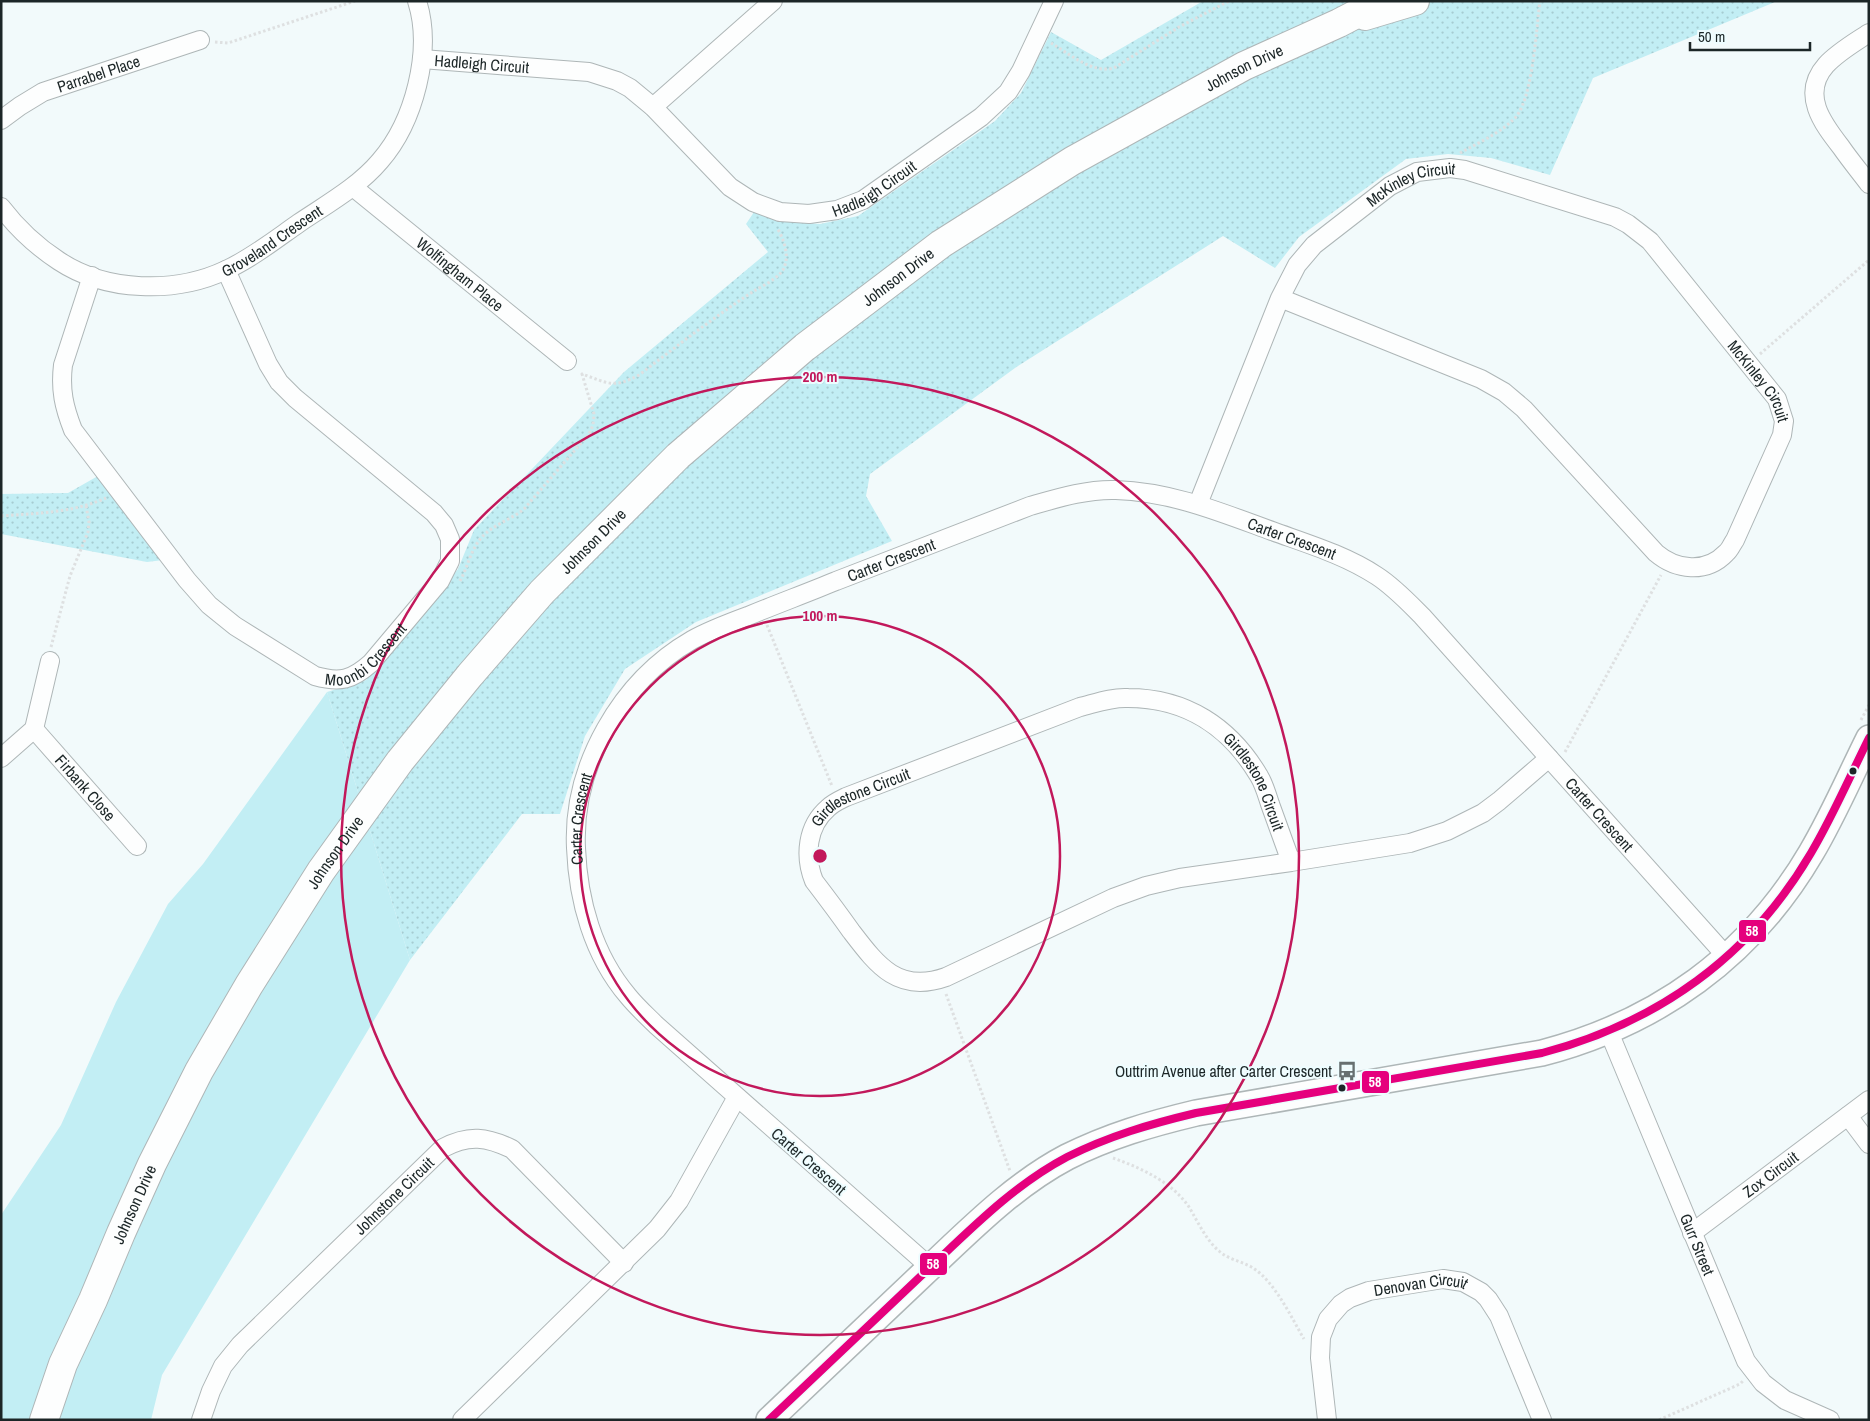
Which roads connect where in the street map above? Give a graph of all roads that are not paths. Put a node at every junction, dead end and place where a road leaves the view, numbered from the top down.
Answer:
1 (417, 1) edge
2 (773, 1) edge
3 (1054, 1) edge
4 (1381, 1) edge
5 (1415, 1) edge
6 (1339, 23) junction
7 (1869, 33) edge
8 (200, 40) road end
9 (422, 59) junction
10 (653, 107) junction
11 (1, 120) edge
12 (1869, 184) edge
13 (354, 187) junction
14 (1, 207) edge
15 (226, 270) junction
16 (92, 276) junction
17 (1280, 298) junction
18 (567, 361) dead end
19 (1198, 504) junction
20 (50, 661) road end
21 (34, 729) junction
22 (1869, 738) edge
23 (1, 758) edge
24 (1553, 762) junction
25 (136, 846) dead end
26 (1291, 862) junction
27 (1727, 957) junction
28 (1609, 1032) junction
29 (737, 1097) junction
30 (1869, 1100) edge
31 (1848, 1116) junction
32 (1869, 1144) edge
33 (1692, 1232) junction
34 (624, 1262) junction
35 (930, 1268) junction
36 (93, 1300) junction
37 (44, 1420) edge
38 (62, 1420) edge
39 (200, 1420) edge
40 (462, 1420) edge
41 (769, 1420) edge
42 (1327, 1420) edge
43 (1542, 1420) edge
44 (1830, 1420) edge

1 - 9 street, Groveland Crescent
2 - 10 street
3 - 10 street, Hadleigh Circuit
4 - 6 main road, Johnson Drive
5 - 6 main road, Johnson Drive
6 - 36 main road, Johnson Drive
7 - 12 street
8 - 11 street, Parrabel Place
9 - 10 street, Hadleigh Circuit
9 - 13 street, Groveland Crescent
13 - 15 street, Groveland Crescent
13 - 18 street, Wolfingham Place
14 - 16 street, Groveland Crescent
15 - 16 street, Groveland Crescent
15 - 16 street, Moonbi Crescent
17 - 17 street, McKinley Circuit
17 - 19 street, McKinley Circuit
19 - 24 street, Carter Crescent
19 - 29 street, Carter Crescent
20 - 21 street
21 - 23 street
21 - 25 street, Firbank Close
22 - 27 street
24 - 26 street, Girdlestone Circuit
24 - 27 street, Carter Crescent
26 - 26 street, Girdlestone Circuit
27 - 28 street
28 - 33 street, Gurr Street
28 - 35 street
29 - 34 street
29 - 35 street, Carter Crescent
30 - 31 street, Zox Circuit
31 - 32 street
31 - 33 street, Zox Circuit
33 - 44 street, Gurr Street
34 - 39 street, Johnstone Circuit
34 - 40 street
35 - 41 street
36 - 37 main road, Johnson Drive
36 - 38 main road, Johnson Drive
42 - 43 street, Denovan Circuit

